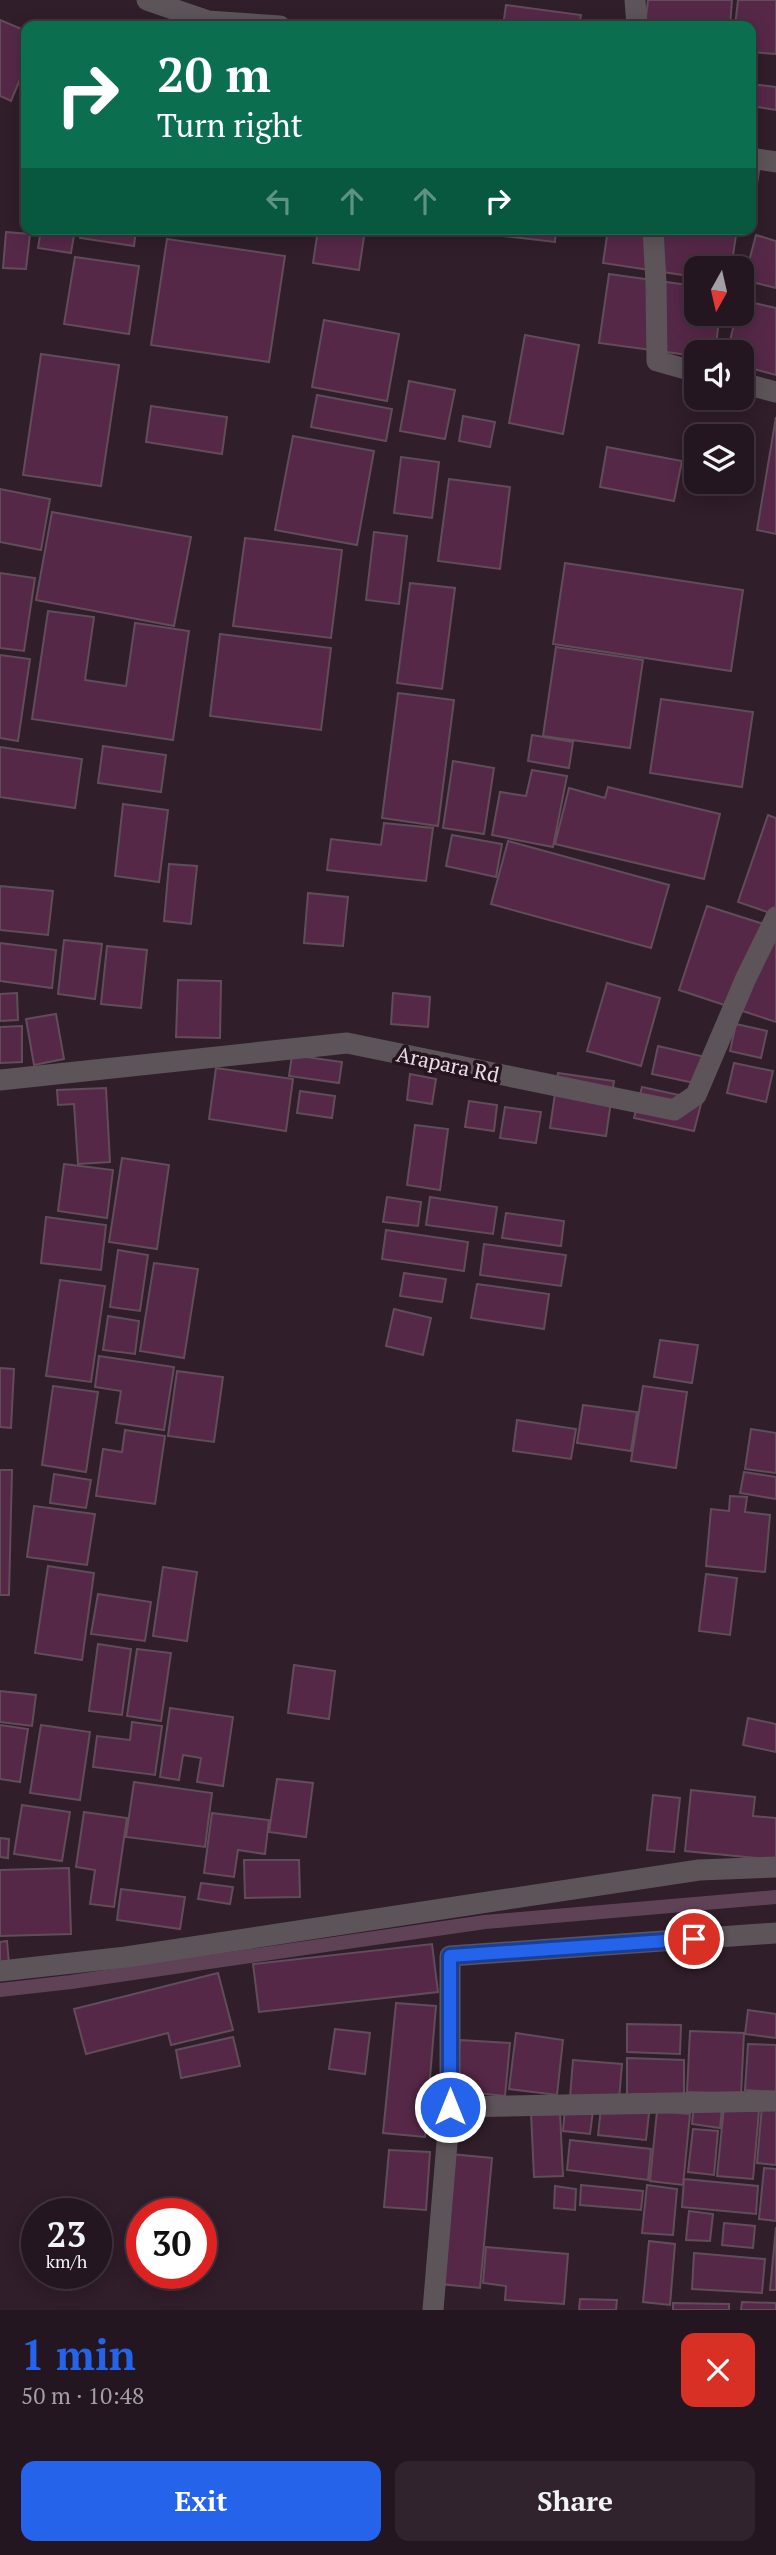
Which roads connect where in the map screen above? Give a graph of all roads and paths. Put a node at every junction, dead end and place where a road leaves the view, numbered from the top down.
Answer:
1 (148, 0) edge
2 (635, 0) edge
3 (208, 21) edge
4 (637, 21) edge
5 (756, 159) edge
6 (776, 162) edge
7 (653, 235) edge
8 (684, 368) edge
9 (754, 386) edge
10 (776, 392) edge
11 (776, 917) edge
12 (0, 1080) edge
13 (776, 1867) edge
14 (776, 1933) edge
15 (0, 1971) edge
16 (776, 2101) edge
17 (450, 2107) junction
18 (433, 2310) edge

1 - 3 street
2 - 4 street
5 - 6 street
7 - 8 street
9 - 10 street
11 - 12 street, Arapara Rd
13 - 15 street
14 - 17 street
16 - 17 street
17 - 18 street

